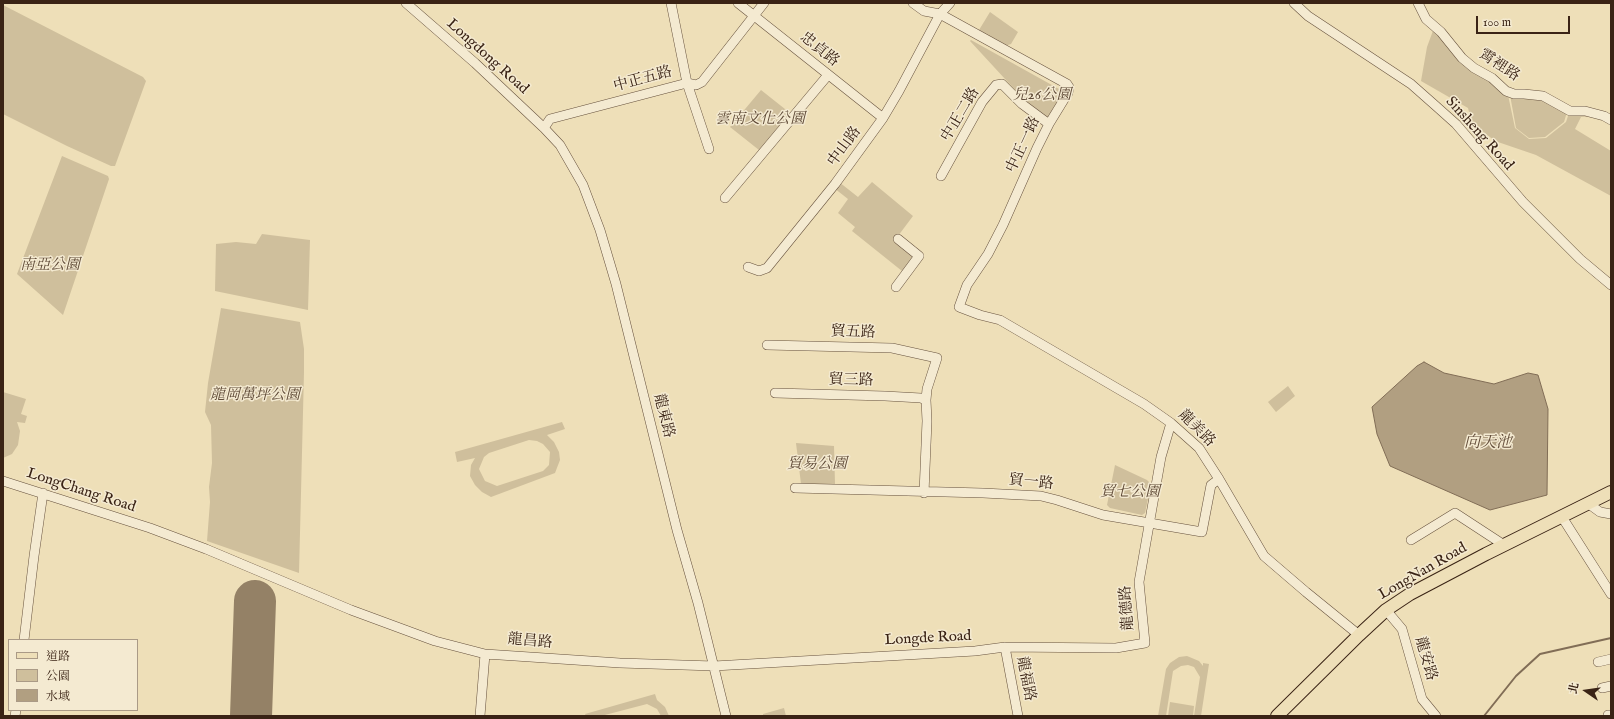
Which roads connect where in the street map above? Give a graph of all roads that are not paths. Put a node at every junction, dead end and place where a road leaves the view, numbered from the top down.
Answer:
1 (406, 3) edge
2 (671, 3) edge
3 (738, 3) edge
4 (764, 3) edge
5 (913, 3) edge
6 (950, 3) edge
7 (1294, 3) edge
8 (1418, 3) edge
9 (940, 14) junction
10 (754, 16) junction
11 (828, 75) junction
12 (687, 83) junction
13 (883, 118) junction
14 (1611, 120) edge
15 (1049, 124) junction
16 (544, 128) junction
17 (708, 150) dead end
18 (941, 176) dead end
19 (725, 198) dead end
20 (898, 239) dead end
21 (748, 267) dead end
22 (1611, 285) edge
23 (896, 287) dead end
24 (959, 307) joint
25 (767, 345) dead end
26 (775, 393) dead end
27 (926, 400) junction
28 (1171, 423) junction
29 (1219, 479) junction
30 (3, 481) edge
31 (795, 488) dead end
32 (1611, 492) edge
33 (43, 493) junction
34 (924, 493) junction
35 (1589, 504) junction
36 (1611, 514) edge
37 (1562, 517) junction
38 (1148, 523) junction
39 (1411, 540) dead end
40 (1504, 545) junction
41 (1611, 594) edge
42 (350, 610) joint
43 (1386, 610) junction
44 (1359, 634) junction
45 (24, 639) edge
46 (1005, 647) junction
47 (485, 654) junction
48 (1611, 659) edge
49 (1598, 662) dead end
50 (714, 666) junction
51 (1611, 686) edge
52 (1602, 688) dead end
53 (1611, 715) edge
54 (480, 716) edge
55 (726, 716) edge
56 (1018, 716) edge
57 (1277, 716) edge
58 (1436, 716) edge
59 (1608, 716) edge

1 - 16 street, Longdong Road
2 - 12 street
3 - 10 street, 忠貞路
4 - 10 street, 中正五路
5 - 9 street
6 - 9 street, 中山路
7 - 22 street, Sinsheng Road
8 - 14 street, 霄裡路
9 - 13 street, 中山路
9 - 15 street, 中正一路
10 - 11 street, 忠貞路
10 - 12 street, 中正五路
11 - 13 street, 忠貞路
11 - 19 street
12 - 16 street, 中正五路
12 - 17 street
13 - 21 street, 中山路
15 - 18 street, 中正二路
15 - 24 street, 中正一路
16 - 50 street, 龍東路
20 - 23 street
24 - 28 street, 龍美路
25 - 27 street, 貿五路
26 - 27 street, 貿三路
27 - 34 street
28 - 29 street, 龍美路
28 - 38 street
29 - 38 street, 貿一路
29 - 44 street, 龍美路
30 - 33 street, LongChang Road
31 - 34 street, 貿一路
32 - 35 main road, LongNan Road
33 - 42 street, LongChang Road
33 - 45 street
34 - 38 street, 貿一路
35 - 36 street
35 - 37 main road, LongNan Road
37 - 40 main road, LongNan Road
37 - 41 street
38 - 46 street, Longde Road
39 - 40 street
40 - 43 main road, LongNan Road
42 - 47 street, 龍昌路
43 - 44 main road, LongNan Road
43 - 58 street, 龍安路
44 - 57 main road, LongNan Road
46 - 50 street, Longde Road
46 - 56 street, 龍福路
47 - 50 street, 龍昌路
47 - 54 street
48 - 49 street
50 - 55 street, 龍東路
51 - 52 street
53 - 59 street

